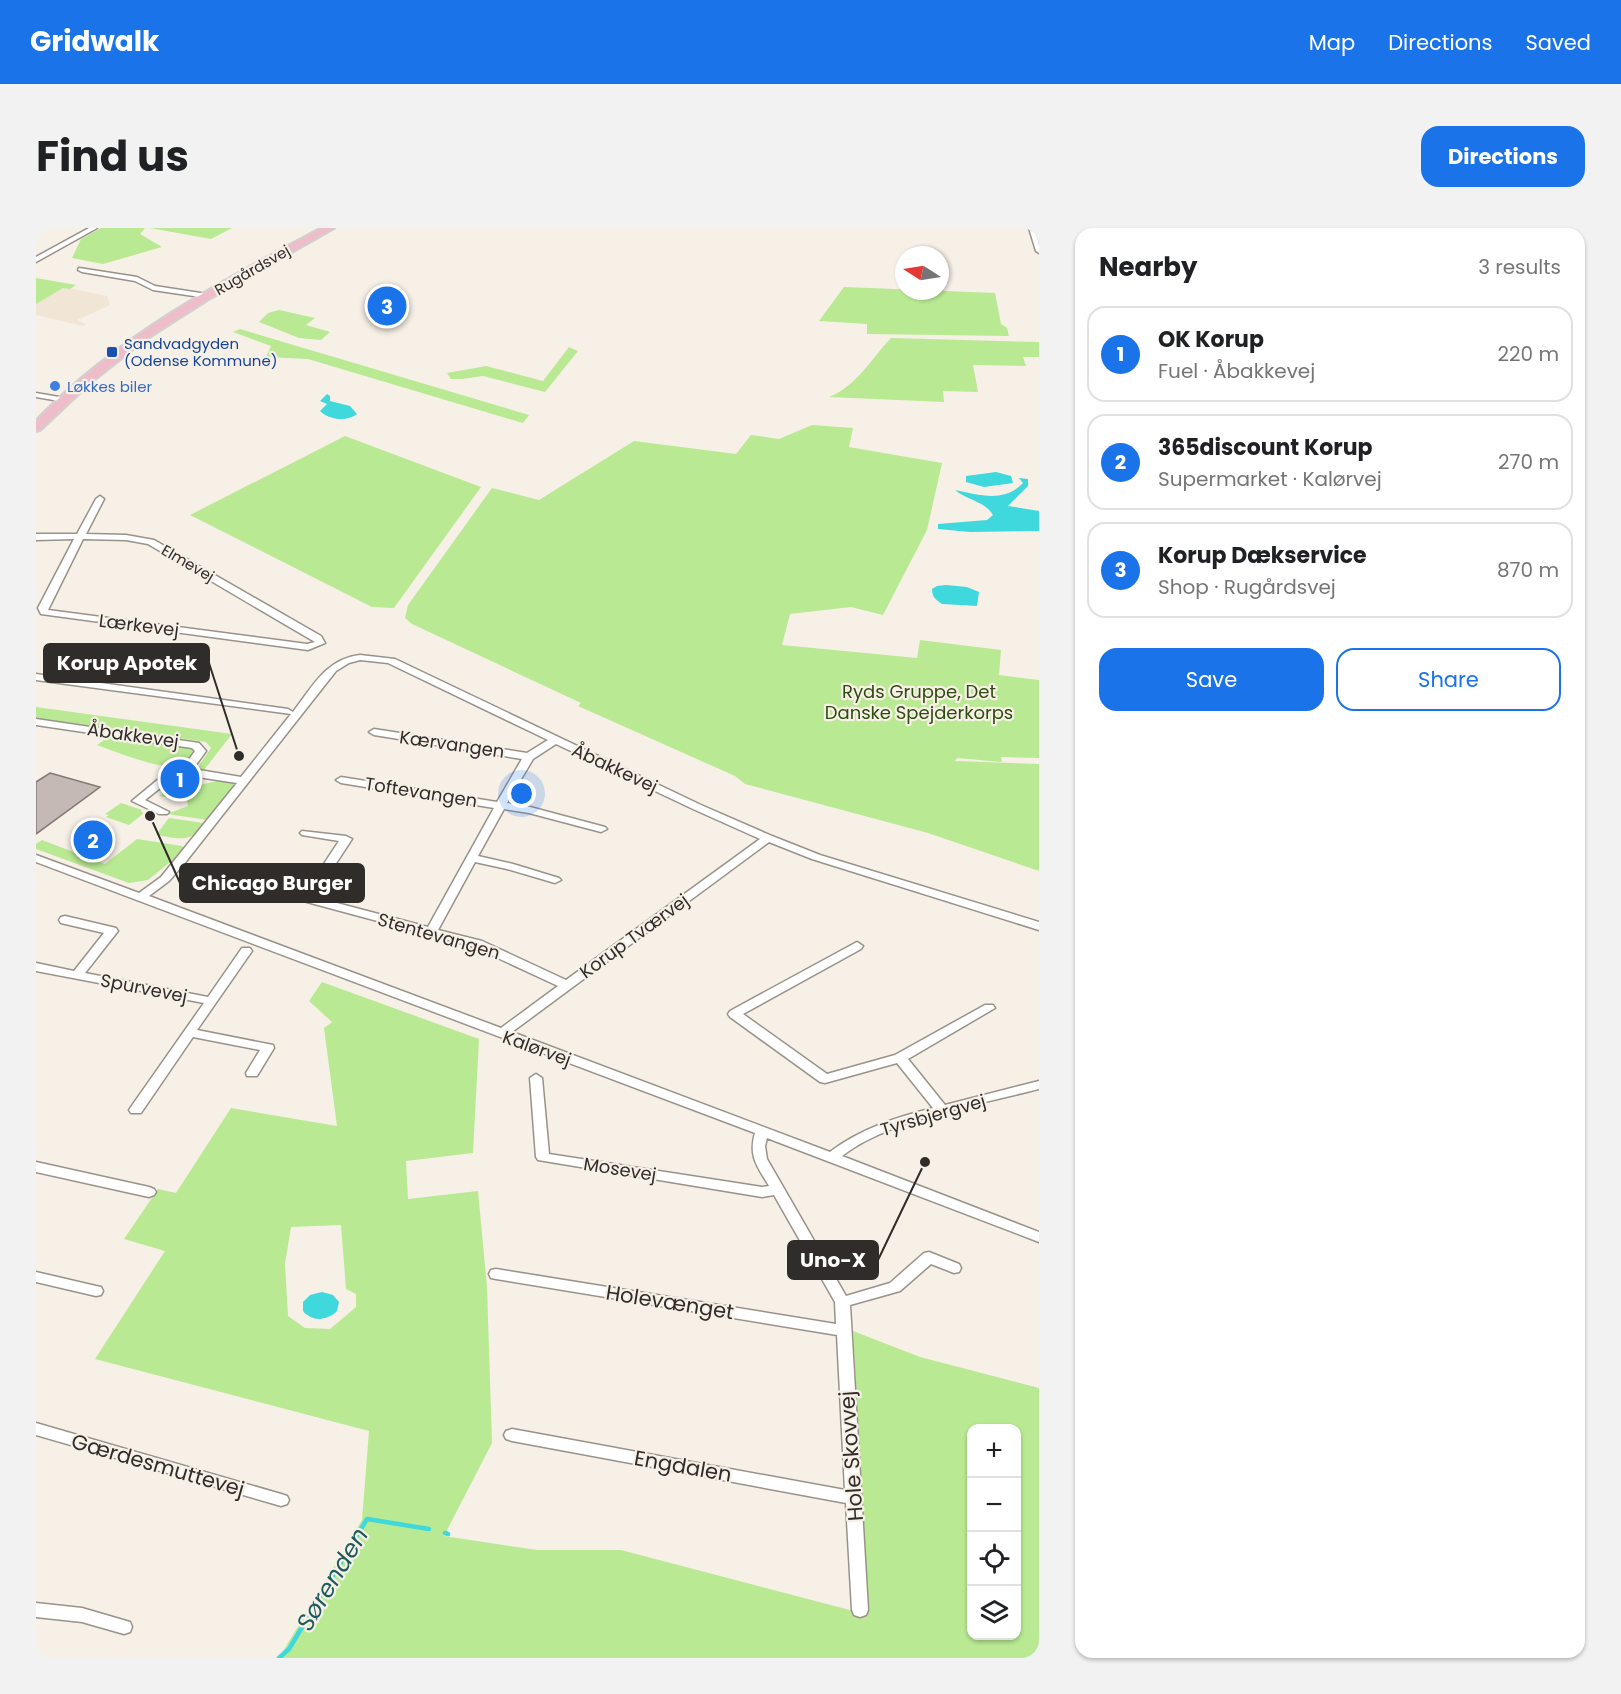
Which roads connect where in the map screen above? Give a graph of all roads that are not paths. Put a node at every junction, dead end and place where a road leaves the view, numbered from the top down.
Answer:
1 (94, 228) edge
2 (329, 228) edge
3 (1032, 228) edge
4 (1039, 251) edge
5 (36, 260) edge
6 (82, 270) dead end
7 (207, 296) junction
8 (36, 395) edge
9 (65, 400) junction
10 (36, 428) edge
11 (100, 499) dead end
12 (36, 537) edge
13 (80, 538) junction
14 (318, 645) joint
15 (36, 677) edge
16 (288, 712) dead end
17 (36, 722) edge
18 (374, 732) dead end
19 (555, 740) junction
20 (529, 757) junction
21 (186, 771) junction
22 (341, 780) dead end
23 (244, 781) junction
24 (501, 805) junction
25 (163, 812) dead end
26 (601, 829) dead end
27 (306, 833) dead end
28 (768, 838) junction
29 (36, 858) edge
30 (471, 858) junction
31 (555, 880) dead end
32 (259, 886) dead end
33 (141, 897) junction
34 (307, 899) junction
35 (64, 920) dead end
36 (1039, 926) edge
37 (431, 932) junction
38 (857, 946) dead end
39 (246, 951) dead end
40 (36, 967) edge
41 (77, 975) junction
42 (566, 985) junction
43 (211, 1001) junction
44 (989, 1008) dead end
45 (190, 1033) junction
46 (501, 1035) junction
47 (900, 1058) junction
48 (252, 1073) dead end
49 (536, 1078) dead end
50 (1039, 1085) edge
51 (136, 1110) dead end
52 (942, 1110) junction
53 (763, 1131) junction
54 (832, 1157) junction
55 (36, 1167) edge
56 (776, 1190) junction
57 (149, 1192) dead end
58 (1039, 1237) edge
59 (954, 1268) dead end
60 (496, 1274) dead end
61 (36, 1277) edge
62 (96, 1291) dead end
63 (842, 1302) junction
64 (843, 1331) junction
65 (36, 1429) edge
66 (512, 1435) dead end
67 (854, 1498) junction
68 (281, 1500) dead end
69 (36, 1610) edge
70 (860, 1610) dead end
71 (124, 1627) dead end

1 - 5 street
2 - 7 main road, Rugårdsvej
3 - 4 street
6 - 7 street, Rugårdsvej
7 - 9 main road, Rugårdsvej
8 - 9 street
9 - 10 main road, Rugårdsvej
11 - 13 street
12 - 13 street, Elmevej
13 - 14 street, Elmevej
13 - 14 street, Lærkevej
15 - 16 street
17 - 21 street, Åbakkevej
18 - 20 street, Kærvangen
19 - 20 street
19 - 23 street, Åbakkevej
19 - 28 street, Åbakkevej
20 - 24 street
21 - 23 street, Åbakkevej
21 - 25 street, Åbakkevej
22 - 24 street, Toftevangen
23 - 33 street, Åbakkevej
24 - 26 street, Toftevangen
24 - 30 street
27 - 34 street
28 - 36 street, Åbakkevej
28 - 42 street, Korup Tværvej
29 - 33 street, Kalørvej
30 - 31 street
30 - 37 street
32 - 34 street, Stentevangen
33 - 46 street, Kalørvej
34 - 37 street, Stentevangen
35 - 41 street, Spurvevej
37 - 42 street, Stentevangen
38 - 47 street
39 - 43 street
40 - 41 street, Spurvevej
41 - 43 street, Spurvevej
42 - 46 street, Korup Tværvej
43 - 45 street
44 - 47 street
45 - 48 street
45 - 51 street
46 - 53 street, Kalørvej
47 - 52 street
49 - 56 street, Mosevej
50 - 52 street, Tyrsbjergvej
52 - 54 street, Tyrsbjergvej
53 - 54 street, Kalørvej
53 - 56 street, Hole Skovvej
54 - 58 street, Kalørvej
55 - 57 street
56 - 63 street, Hole Skovvej
59 - 63 street
60 - 64 street, Holevænget
61 - 62 street
63 - 64 street, Hole Skovvej
64 - 67 street, Hole Skovvej
65 - 68 street, Gærdesmuttevej
66 - 67 street, Engdalen
67 - 70 street, Hole Skovvej
69 - 71 street

